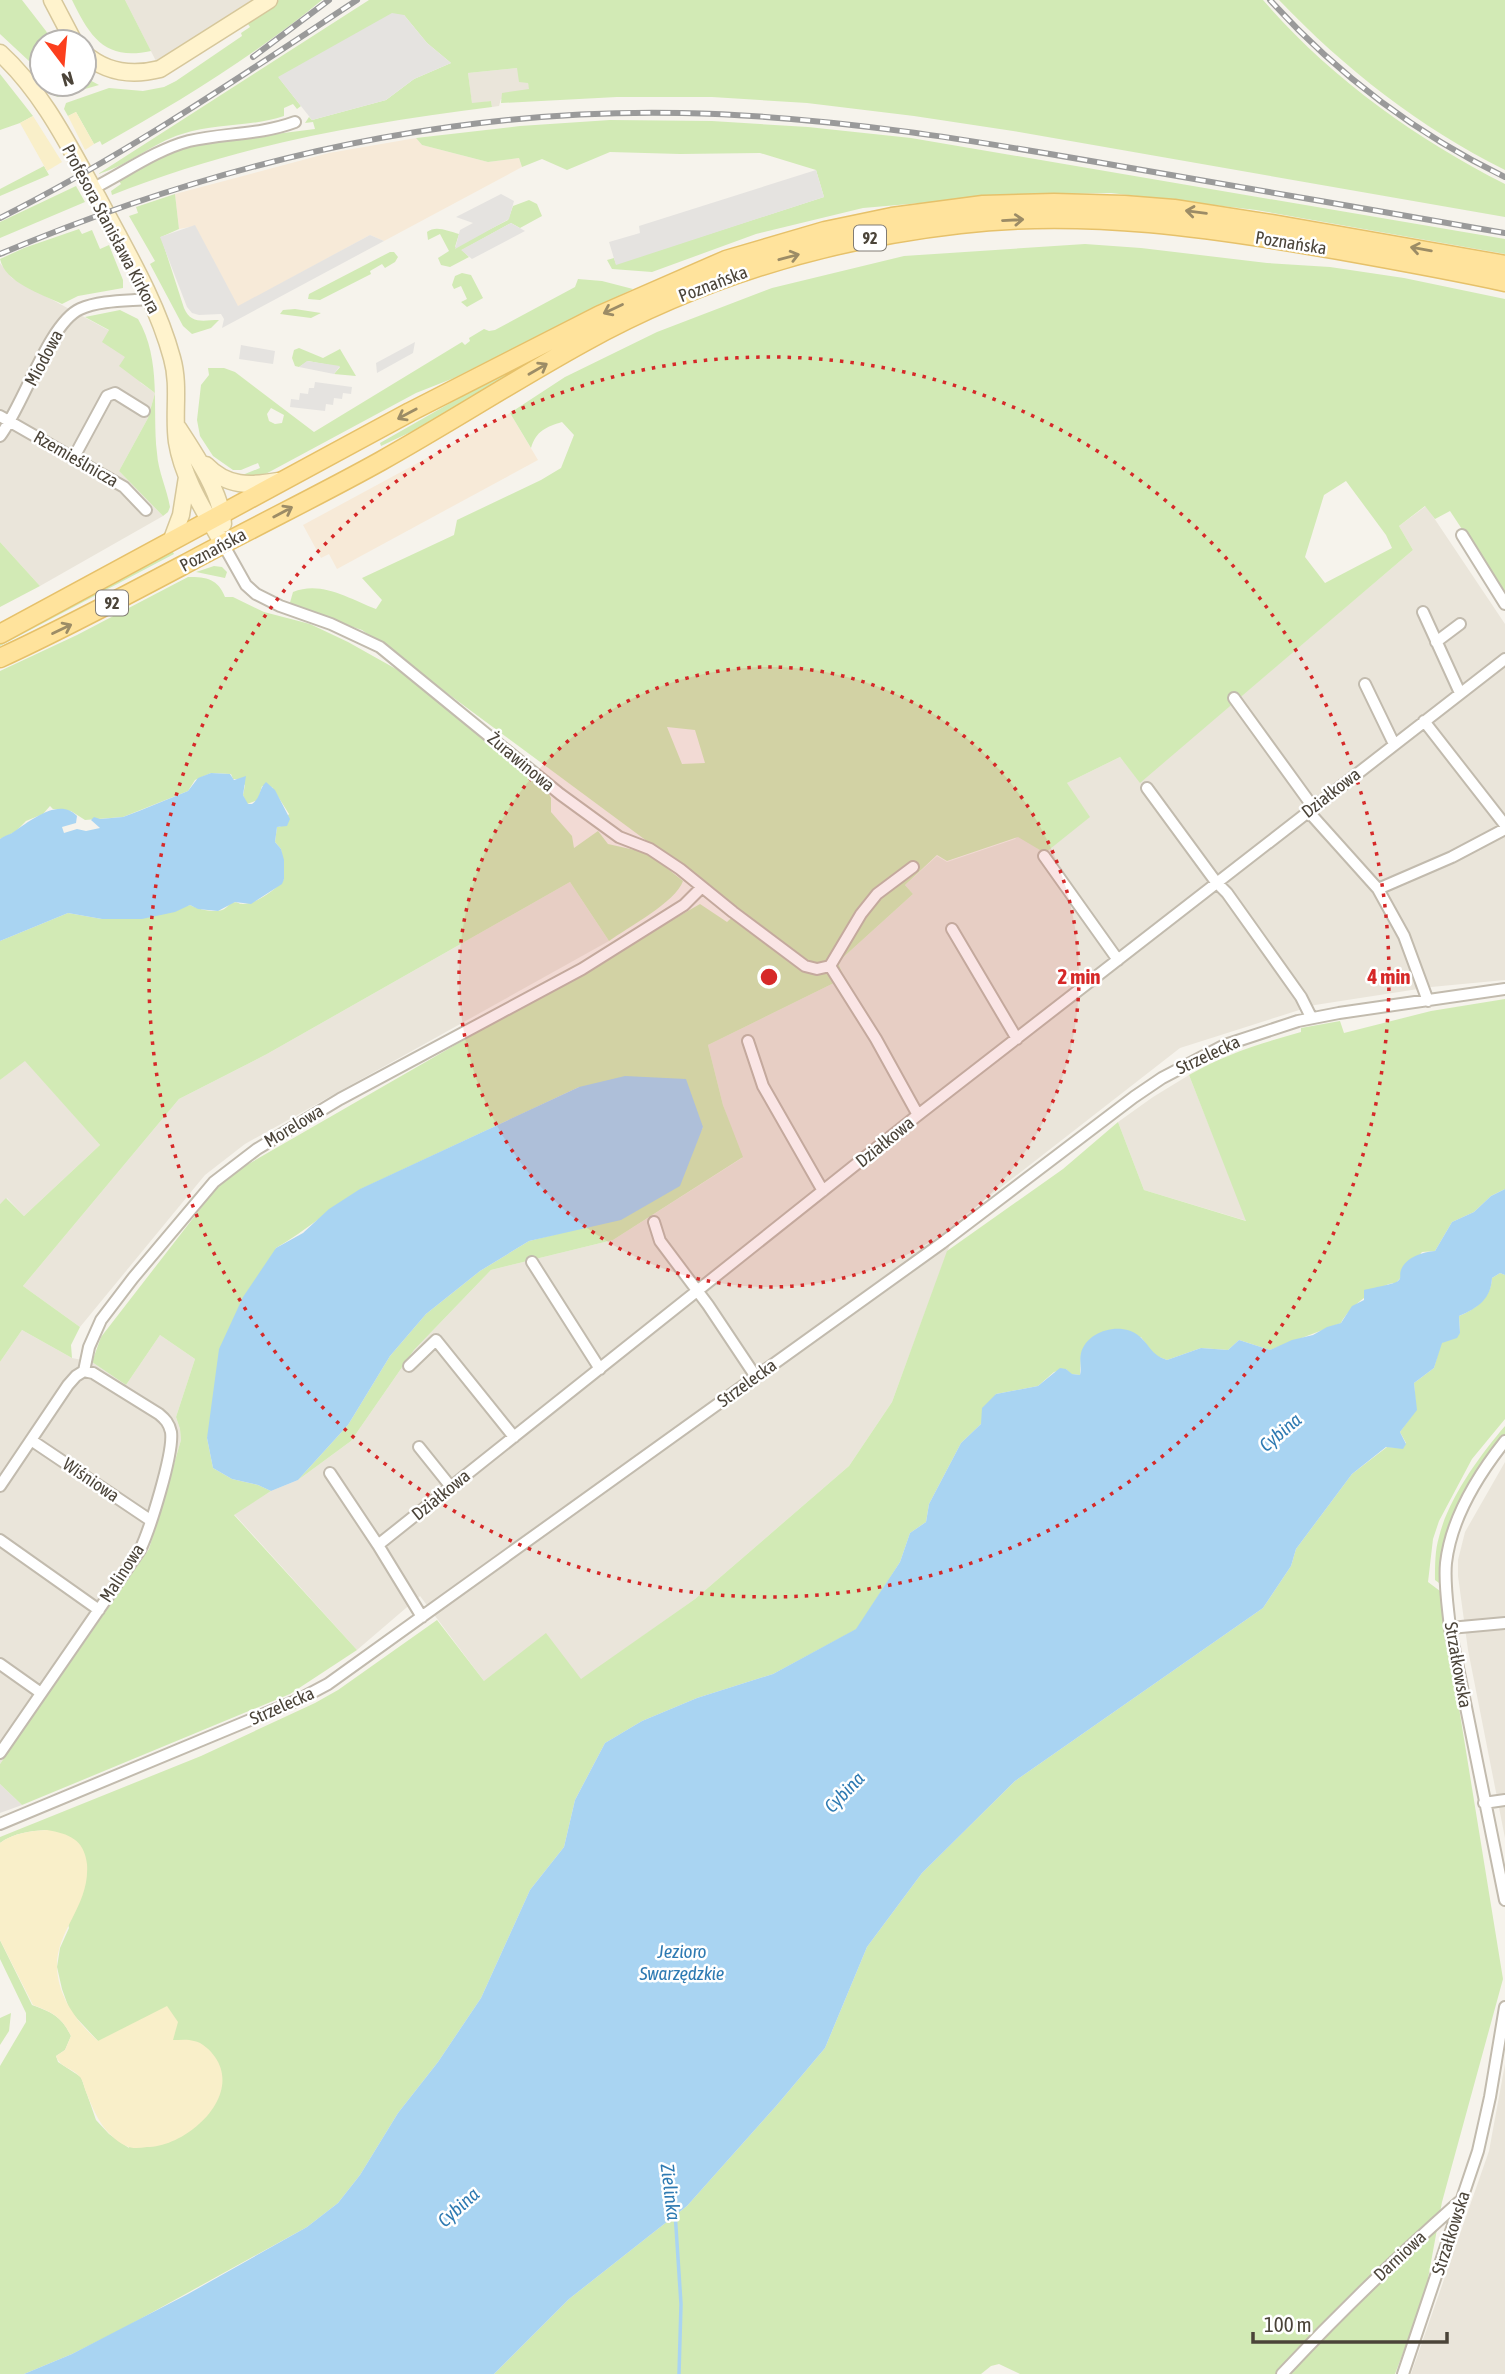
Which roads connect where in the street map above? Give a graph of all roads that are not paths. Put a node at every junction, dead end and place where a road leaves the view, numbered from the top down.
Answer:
1 (52, 0) edge
2 (269, 0) edge
3 (67, 28) edge
4 (0, 53) edge
5 (98, 63) edge
6 (295, 122) dead end
7 (92, 189) junction
8 (1505, 265) edge
9 (1505, 282) edge
10 (149, 299) junction
11 (144, 411) dead end
12 (0, 416) edge
13 (11, 421) junction
14 (176, 424) junction
15 (0, 436) edge
16 (194, 454) junction
17 (74, 457) junction
18 (187, 477) junction
19 (281, 481) junction
20 (146, 510) dead end
21 (216, 516) junction
22 (1462, 535) dead end
23 (172, 539) junction
24 (223, 544) junction
25 (1505, 604) edge
26 (1423, 612) dead end
27 (1460, 624) dead end
28 (0, 634) edge
29 (1436, 642) junction
30 (0, 658) edge
31 (1505, 659) edge
32 (1365, 684) dead end
33 (1460, 693) junction
34 (1234, 698) dead end
35 (1424, 721) junction
36 (1394, 744) junction
37 (1147, 788) dead end
38 (1310, 809) junction
39 (1505, 827) edge
40 (1044, 856) dead end
41 (913, 867) dead end
42 (1216, 882) junction
43 (702, 887) junction
44 (1378, 889) junction
45 (952, 929) dead end
46 (1118, 960) junction
47 (830, 966) junction
48 (1505, 989) edge
49 (1428, 1001) junction
50 (1311, 1017) junction
51 (1017, 1039) junction
52 (748, 1041) dead end
53 (918, 1115) junction
54 (823, 1191) junction
55 (654, 1222) dead end
56 (532, 1262) dead end
57 (696, 1292) junction
58 (409, 1366) dead end
59 (600, 1369) junction
60 (84, 1371) junction
61 (756, 1377) junction
62 (514, 1437) junction
63 (31, 1440) junction
64 (1505, 1441) edge
65 (419, 1447) dead end
66 (330, 1473) dead end
67 (0, 1486) edge
68 (451, 1487) junction
69 (150, 1520) junction
70 (0, 1540) edge
71 (378, 1545) junction
72 (99, 1610) junction
73 (422, 1617) junction
74 (1505, 1623) edge
75 (1450, 1628) junction
76 (0, 1664) edge
77 (41, 1693) junction
78 (0, 1753) edge
79 (1505, 1800) edge
80 (1484, 1803) junction
81 (0, 1824) edge
82 (1505, 1900) edge
83 (1505, 2007) edge
84 (1461, 2200) junction
85 (1282, 2374) edge
86 (1403, 2374) edge

1 - 3 street
2 - 5 street
4 - 7 street, Profesora Stanisława Kirkora
6 - 7 street
7 - 10 street, Profesora Stanisława Kirkora
8 -> 19 main road, Poznańska / 92
24 -> 9 main road, Poznańska / 92
10 - 13 street, Miodowa
10 - 14 street, Profesora Stanisława Kirkora
11 - 17 street
12 - 13 street, Rzemieślnicza
13 - 15 street, Miodowa
13 - 17 street, Rzemieślnicza
14 - 16 street, Profesora Stanisława Kirkora
14 - 18 street, Profesora Stanisława Kirkora
16 - 19 street
16 - 21 street, Profesora Stanisława Kirkora
17 - 20 street, Rzemieślnicza
18 - 21 street, Profesora Stanisława Kirkora
18 - 23 street
19 - 21 main road, Poznańska / 92
21 - 23 main road, Poznańska / 92
21 - 24 street, Profesora Stanisława Kirkora
22 - 25 street
23 - 28 main road, Poznańska / 92
30 -> 24 main road, Poznańska / 92
24 - 43 street, Żurawinowa
26 - 29 street
27 - 29 street
29 - 33 street
31 - 33 street, Działkowa
32 - 36 street
33 - 35 street, Działkowa
34 - 38 street
35 - 36 street, Działkowa
35 - 39 street
36 - 38 street, Działkowa
37 - 42 street
38 - 42 street, Działkowa
38 - 44 street
39 - 44 street
40 - 46 street
41 - 47 street
42 - 46 street, Działkowa
42 - 50 street
43 - 47 street, Żurawinowa
43 - 60 street, Morelowa
44 - 49 street
45 - 51 street
46 - 51 street, Działkowa
47 - 53 street
48 - 49 street, Strzelecka
49 - 50 street, Strzelecka
50 - 61 street, Strzelecka
51 - 53 street, Działkowa
52 - 54 street
53 - 54 street, Działkowa
54 - 57 street, Działkowa
55 - 57 street
56 - 59 street
57 - 59 street, Działkowa
57 - 61 street
58 - 62 street
59 - 62 street, Działkowa
60 - 63 street, Morelowa
60 - 69 street, Malinowa
61 - 73 street, Strzelecka
62 - 68 street, Działkowa
63 - 67 street, Morelowa
63 - 69 street, Wiśniowa
64 - 75 street, Strzałkowska
65 - 68 street
66 - 71 street
68 - 71 street, Działkowa
69 - 72 street, Malinowa
70 - 72 street
71 - 73 street
72 - 77 street, Malinowa
73 - 81 street, Strzelecka
74 - 75 street
75 - 80 street, Strzałkowska
76 - 77 street
77 - 78 street, Malinowa
79 - 80 street
80 - 82 street, Strzałkowska
83 - 84 street, Strzałkowska
84 - 85 street, Darniowa
84 - 86 street, Strzałkowska

